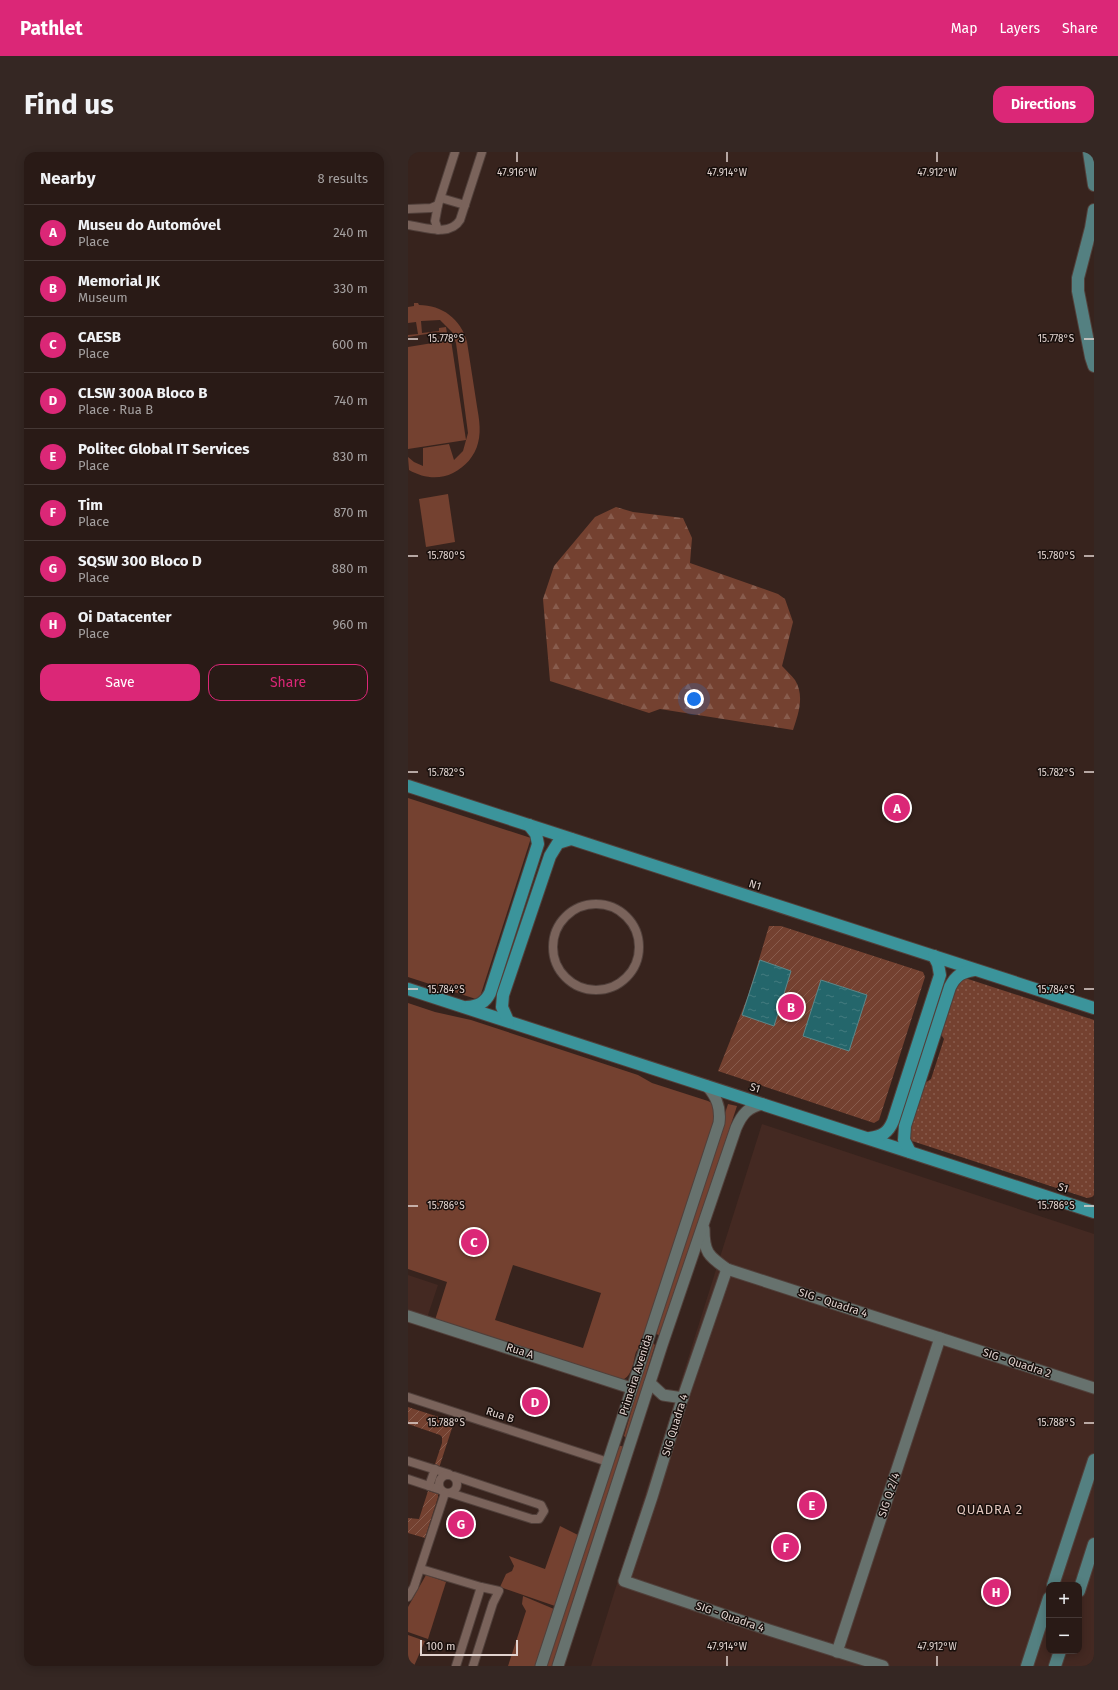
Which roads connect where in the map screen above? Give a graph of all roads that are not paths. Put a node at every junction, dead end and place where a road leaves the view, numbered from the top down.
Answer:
1 (455, 152) edge
2 (482, 152) edge
3 (1089, 152) edge
4 (1094, 185) edge
5 (440, 201) junction
6 (465, 205) junction
7 (408, 209) edge
8 (1094, 210) edge
9 (408, 225) edge
10 (438, 230) junction
11 (1093, 233) edge
12 (1094, 366) edge
13 (408, 786) edge
14 (529, 825) junction
15 (571, 839) junction
16 (608, 906) joint
17 (934, 956) junction
18 (974, 970) junction
19 (408, 988) edge
20 (466, 1007) junction
21 (1094, 1008) edge
22 (508, 1021) junction
23 (707, 1086) junction
24 (763, 1104) junction
25 (870, 1138) junction
26 (910, 1152) junction
27 (1094, 1212) edge
28 (705, 1218) junction
29 (726, 1269) junction
30 (408, 1316) edge
31 (940, 1338) junction
32 (648, 1340) junction
33 (662, 1344) junction
34 (650, 1383) junction
35 (631, 1388) junction
36 (1094, 1388) edge
37 (408, 1397) edge
38 (645, 1400) junction
39 (678, 1401) junction
40 (616, 1435) junction
41 (631, 1441) junction
42 (408, 1460) edge
43 (608, 1462) junction
44 (1093, 1465) edge
45 (435, 1469) junction
46 (451, 1475) junction
47 (408, 1479) edge
48 (429, 1486) junction
49 (445, 1492) junction
50 (1094, 1544) edge
51 (421, 1569) junction
52 (624, 1581) joint
53 (1054, 1582) edge
54 (1082, 1582) edge
55 (481, 1587) junction
56 (408, 1597) edge
57 (1046, 1607) edge
58 (838, 1652) junction
59 (1059, 1654) edge
60 (456, 1666) edge
61 (473, 1666) edge
62 (541, 1666) edge
63 (558, 1666) edge
64 (883, 1666) edge
65 (1027, 1666) edge
66 (1055, 1666) edge

1 - 5 street
2 - 6 street
3 - 4 main road
5 - 6 street
5 - 7 street
5 - 10 street
6 - 10 street
8 - 11 main road
9 - 10 street
11 - 12 main road
13 - 14 highway, N1
14 - 15 highway, N1
14 - 20 highway
15 - 17 highway, N1
15 - 22 highway
16 - 16 street
17 - 18 highway, N1
17 - 25 highway
18 - 21 highway, N1
18 - 26 highway
19 - 20 highway, S1
20 - 22 highway, S1
22 - 23 highway, S1
23 - 24 highway, S1
23 - 32 street, Primeira Avenida
24 - 25 highway, S1
24 - 28 street, Primeira Avenida
25 - 26 highway, S1
26 - 27 highway, S1
28 - 29 street, SIG - Quadra 4
28 - 33 street, Primeira Avenida
29 - 31 street, SIG - Quadra 4
29 - 39 street, SIG Quadra 4
30 - 35 street, Rua A
31 - 36 street, SIG - Quadra 2
31 - 58 street, SIG Q 2/4
32 - 33 street
32 - 35 street, Primeira Avenida
33 - 34 street, Primeira Avenida
34 - 38 street, Primeira Avenida
34 - 39 street
35 - 40 street, Primeira Avenida
37 - 43 street, Rua B
38 - 39 street
38 - 41 street, Primeira Avenida
39 - 52 street, SIG Quadra 4
40 - 41 street
40 - 43 street, Primeira Avenida
41 - 63 street, Primeira Avenida
42 - 45 street
43 - 62 street, Primeira Avenida
44 - 53 main road
45 - 46 street
45 - 48 street
46 - 49 street
46 - 49 street
46 - 49 street
47 - 48 street
48 - 49 street
49 - 51 street
50 - 54 main road
51 - 55 street
51 - 56 street
52 - 58 street, SIG - Quadra 4
55 - 60 street
55 - 61 street
57 - 65 main road
58 - 64 street
59 - 66 main road

